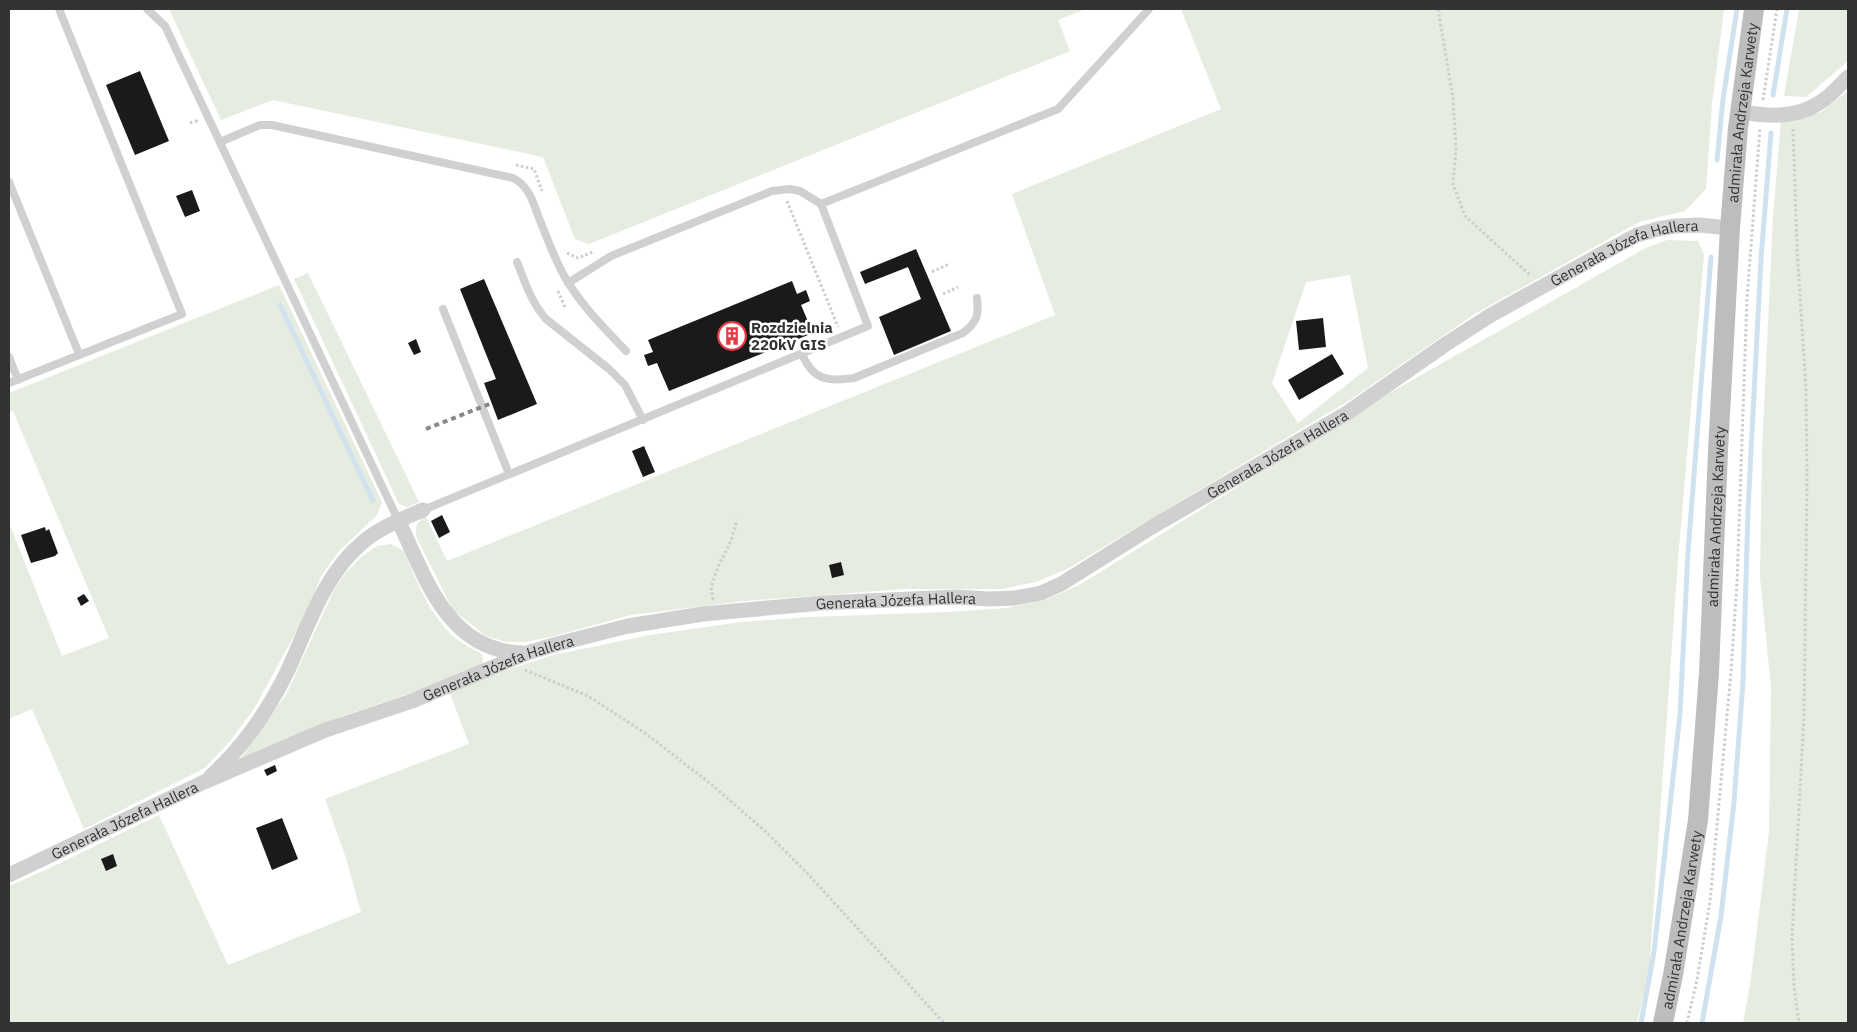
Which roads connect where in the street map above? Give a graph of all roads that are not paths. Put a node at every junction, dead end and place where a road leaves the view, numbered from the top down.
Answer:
1 (59, 9) edge
2 (147, 9) edge
3 (1149, 9) edge
4 (1754, 9) edge
5 (1848, 77) edge
6 (1740, 112) junction
7 (220, 142) junction
8 (9, 182) edge
9 (822, 204) junction
10 (1730, 228) junction
11 (517, 262) dead end
12 (568, 283) junction
13 (977, 298) dead end
14 (443, 309) dead end
15 (626, 351) dead end
16 (79, 354) junction
17 (802, 354) junction
18 (9, 357) edge
19 (18, 380) junction
20 (9, 383) edge
21 (643, 420) junction
22 (509, 474) junction
23 (423, 510) joint
24 (398, 520) junction
25 (527, 653) junction
26 (204, 782) junction
27 (9, 875) edge
28 (1663, 1023) edge

1 - 16 lane
2 - 7 lane
3 - 9 lane
4 - 6 main road, admirała Andrzeja Karwety
5 - 6 street
6 - 10 main road, admirała Andrzeja Karwety
7 - 12 lane
7 - 24 lane
8 - 16 lane
9 - 12 lane
9 - 17 lane
10 - 25 street, Generała Józefa Hallera
10 - 28 main road, admirała Andrzeja Karwety
11 - 21 lane
12 - 15 lane
13 - 17 lane
14 - 22 lane
16 - 19 lane
17 - 21 lane
18 - 19 lane
19 - 20 lane
21 - 22 lane
22 - 23 lane
23 - 24 street
24 - 25 street
24 - 26 street
25 - 26 street, Generała Józefa Hallera
26 - 27 street, Generała Józefa Hallera

